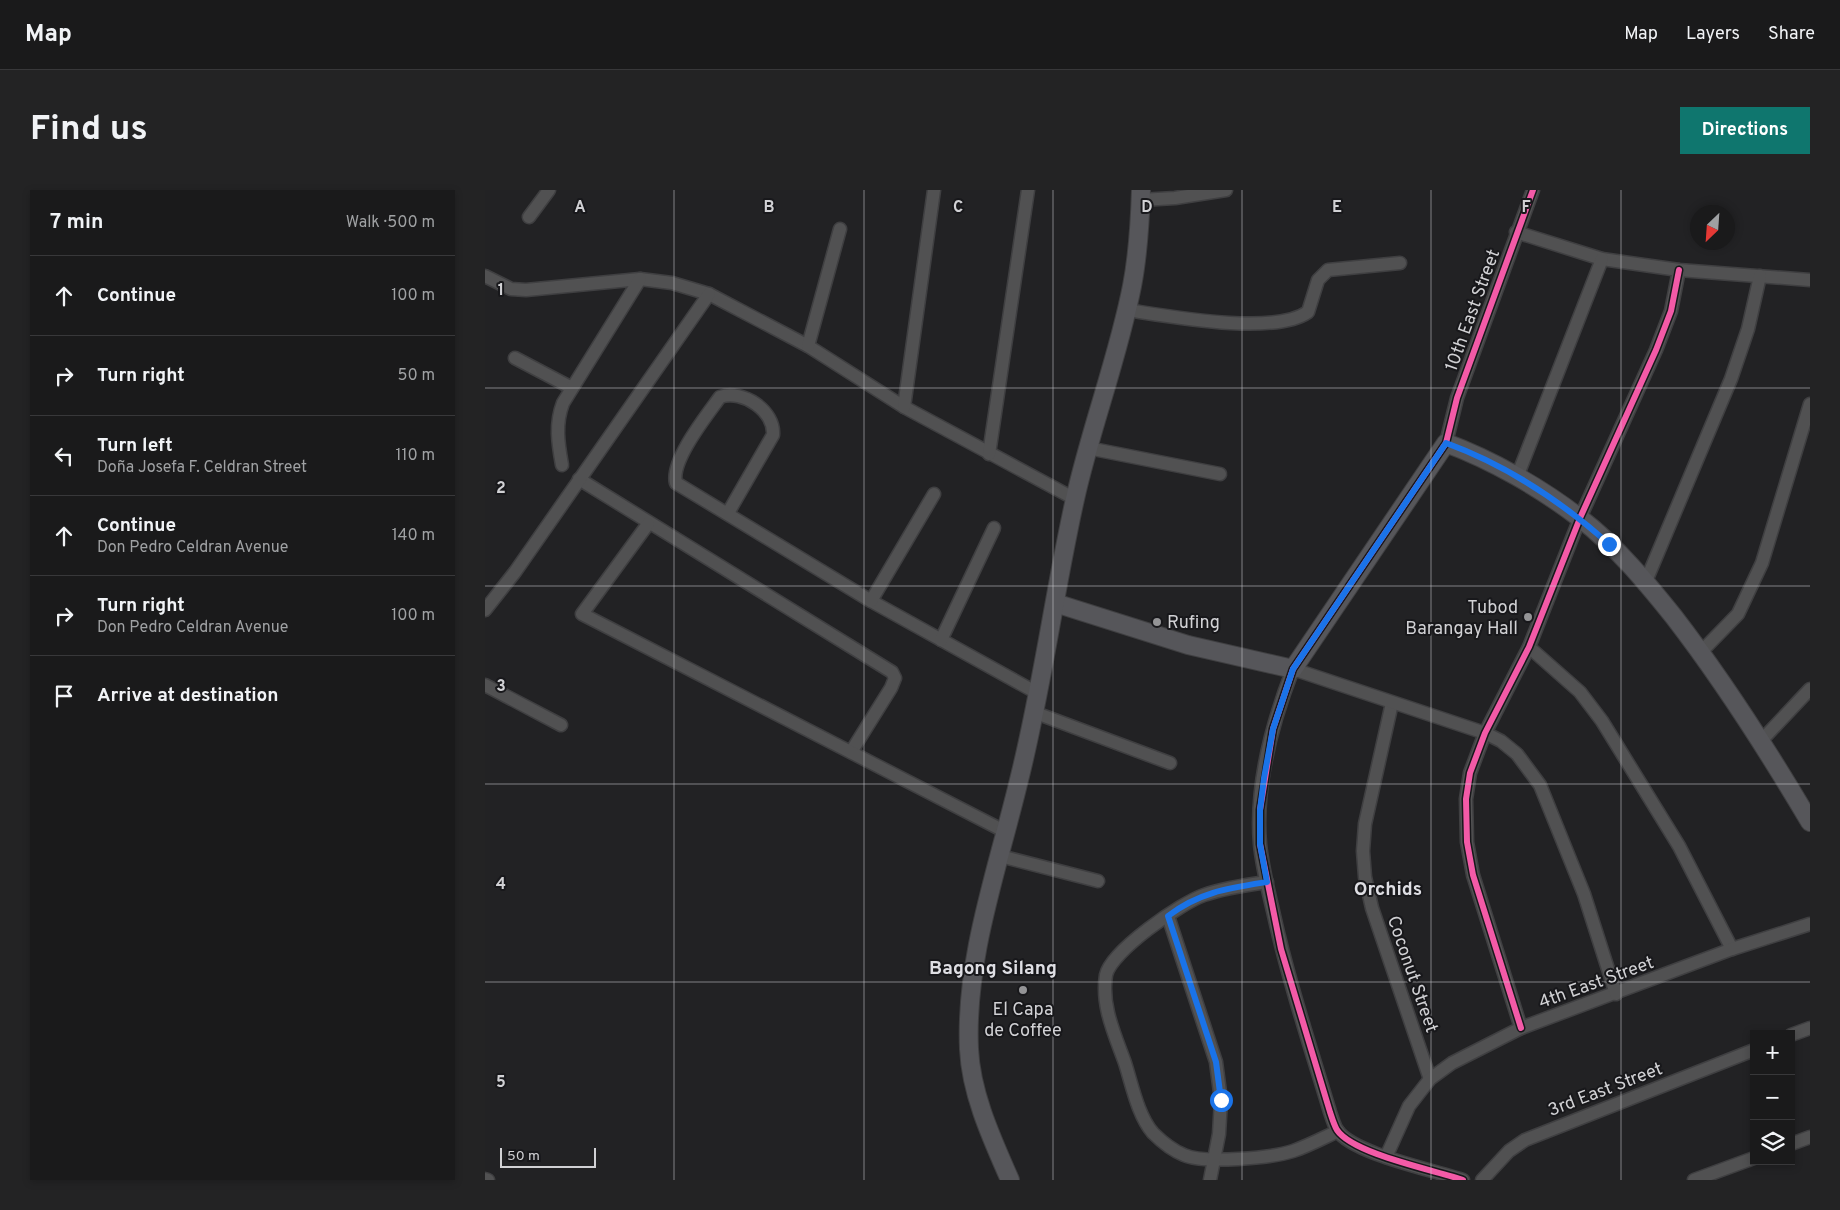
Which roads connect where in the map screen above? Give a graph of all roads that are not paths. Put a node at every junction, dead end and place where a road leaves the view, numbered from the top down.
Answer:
1 (549, 190) edge
2 (934, 190) edge
3 (1028, 190) edge
4 (1226, 190) edge
5 (1533, 190) edge
6 (1141, 195) edge
7 (529, 217) dead end
8 (840, 229) dead end
9 (1516, 232) junction
10 (1602, 259) junction
11 (1400, 263) dead end
12 (1679, 270) junction
13 (485, 276) edge
14 (1760, 276) junction
15 (640, 279) junction
16 (1810, 280) edge
17 (709, 294) junction
18 (1127, 310) junction
19 (808, 346) junction
20 (515, 358) dead end
21 (572, 388) junction
22 (1810, 404) edge
23 (904, 407) junction
24 (1446, 443) junction
25 (1088, 448) junction
26 (989, 454) junction
27 (562, 465) dead end
28 (1220, 474) dead end
29 (1517, 478) junction
30 (579, 479) junction
31 (934, 494) dead end
32 (1075, 500) junction
33 (728, 513) junction
34 (1580, 518) junction
35 (648, 524) junction
36 (994, 528) dead end
37 (1646, 581) junction
38 (871, 601) junction
39 (1055, 603) junction
40 (485, 610) edge
41 (941, 640) junction
42 (1529, 646) junction
43 (1701, 652) junction
44 (1293, 669) junction
45 (485, 685) edge
46 (1810, 689) edge
47 (1039, 694) junction
48 (1392, 703) junction
49 (1036, 713) junction
50 (561, 725) dead end
51 (1485, 733) junction
52 (1761, 741) junction
53 (851, 752) junction
54 (1170, 763) dead end
55 (1809, 818) edge
56 (1006, 832) junction
57 (1000, 856) junction
58 (1098, 881) dead end
59 (1267, 882) junction
60 (1168, 916) junction
61 (1810, 924) edge
62 (1733, 949) junction
63 (1616, 994) junction
64 (1521, 1028) junction
65 (1810, 1028) edge
66 (1795, 1034) edge
67 (1750, 1052) edge
68 (1430, 1079) junction
69 (1338, 1131) junction
70 (1810, 1137) edge
71 (1795, 1143) edge
72 (1386, 1157) junction
73 (1215, 1159) junction
74 (1750, 1159) edge
75 (1010, 1180) edge
76 (1210, 1180) edge
77 (1463, 1180) edge
78 (1482, 1180) edge
79 (1694, 1180) edge

1 - 7 street
2 - 23 street
3 - 26 street
4 - 6 street
5 - 9 street, 10th East Street
6 - 18 street
8 - 19 street
9 - 10 street
9 - 24 street, 10th East Street
10 - 12 street
10 - 29 street
11 - 18 street
12 - 14 street
12 - 34 street
13 - 15 street
14 - 16 street
14 - 37 street
15 - 17 street
15 - 21 street
17 - 19 street
17 - 30 street
18 - 25 street
19 - 23 street
20 - 21 street
21 - 27 street
22 - 43 street
23 - 26 street
24 - 29 street
24 - 44 street
25 - 28 street
25 - 32 street
26 - 32 street
29 - 34 street
30 - 35 street
30 - 40 street
31 - 38 street
32 - 39 street
33 - 33 street
33 - 38 street
34 - 37 street
34 - 42 street
35 - 53 street
35 - 53 street
36 - 41 street
37 - 43 street
38 - 41 street
39 - 44 street
39 - 47 street
41 - 47 street
42 - 51 street
42 - 62 street
43 - 52 street
44 - 48 street
44 - 59 street
45 - 50 street
46 - 52 street
47 - 49 street
48 - 51 street
48 - 68 street, Coconut Street
49 - 54 street
49 - 56 street
51 - 63 street
51 - 64 street
52 - 55 street
53 - 56 street
56 - 57 street
57 - 58 street
57 - 75 street
59 - 60 street
59 - 69 street
60 - 73 street
60 - 73 street
61 - 62 street, 4th East Street
62 - 63 street, 4th East Street
63 - 64 street, 4th East Street
64 - 68 street, 4th East Street
65 - 66 street
67 - 78 street, 3rd East Street
68 - 72 street, 4th East Street
69 - 72 street
69 - 73 street
70 - 71 street
72 - 77 street
73 - 76 street
74 - 79 street

